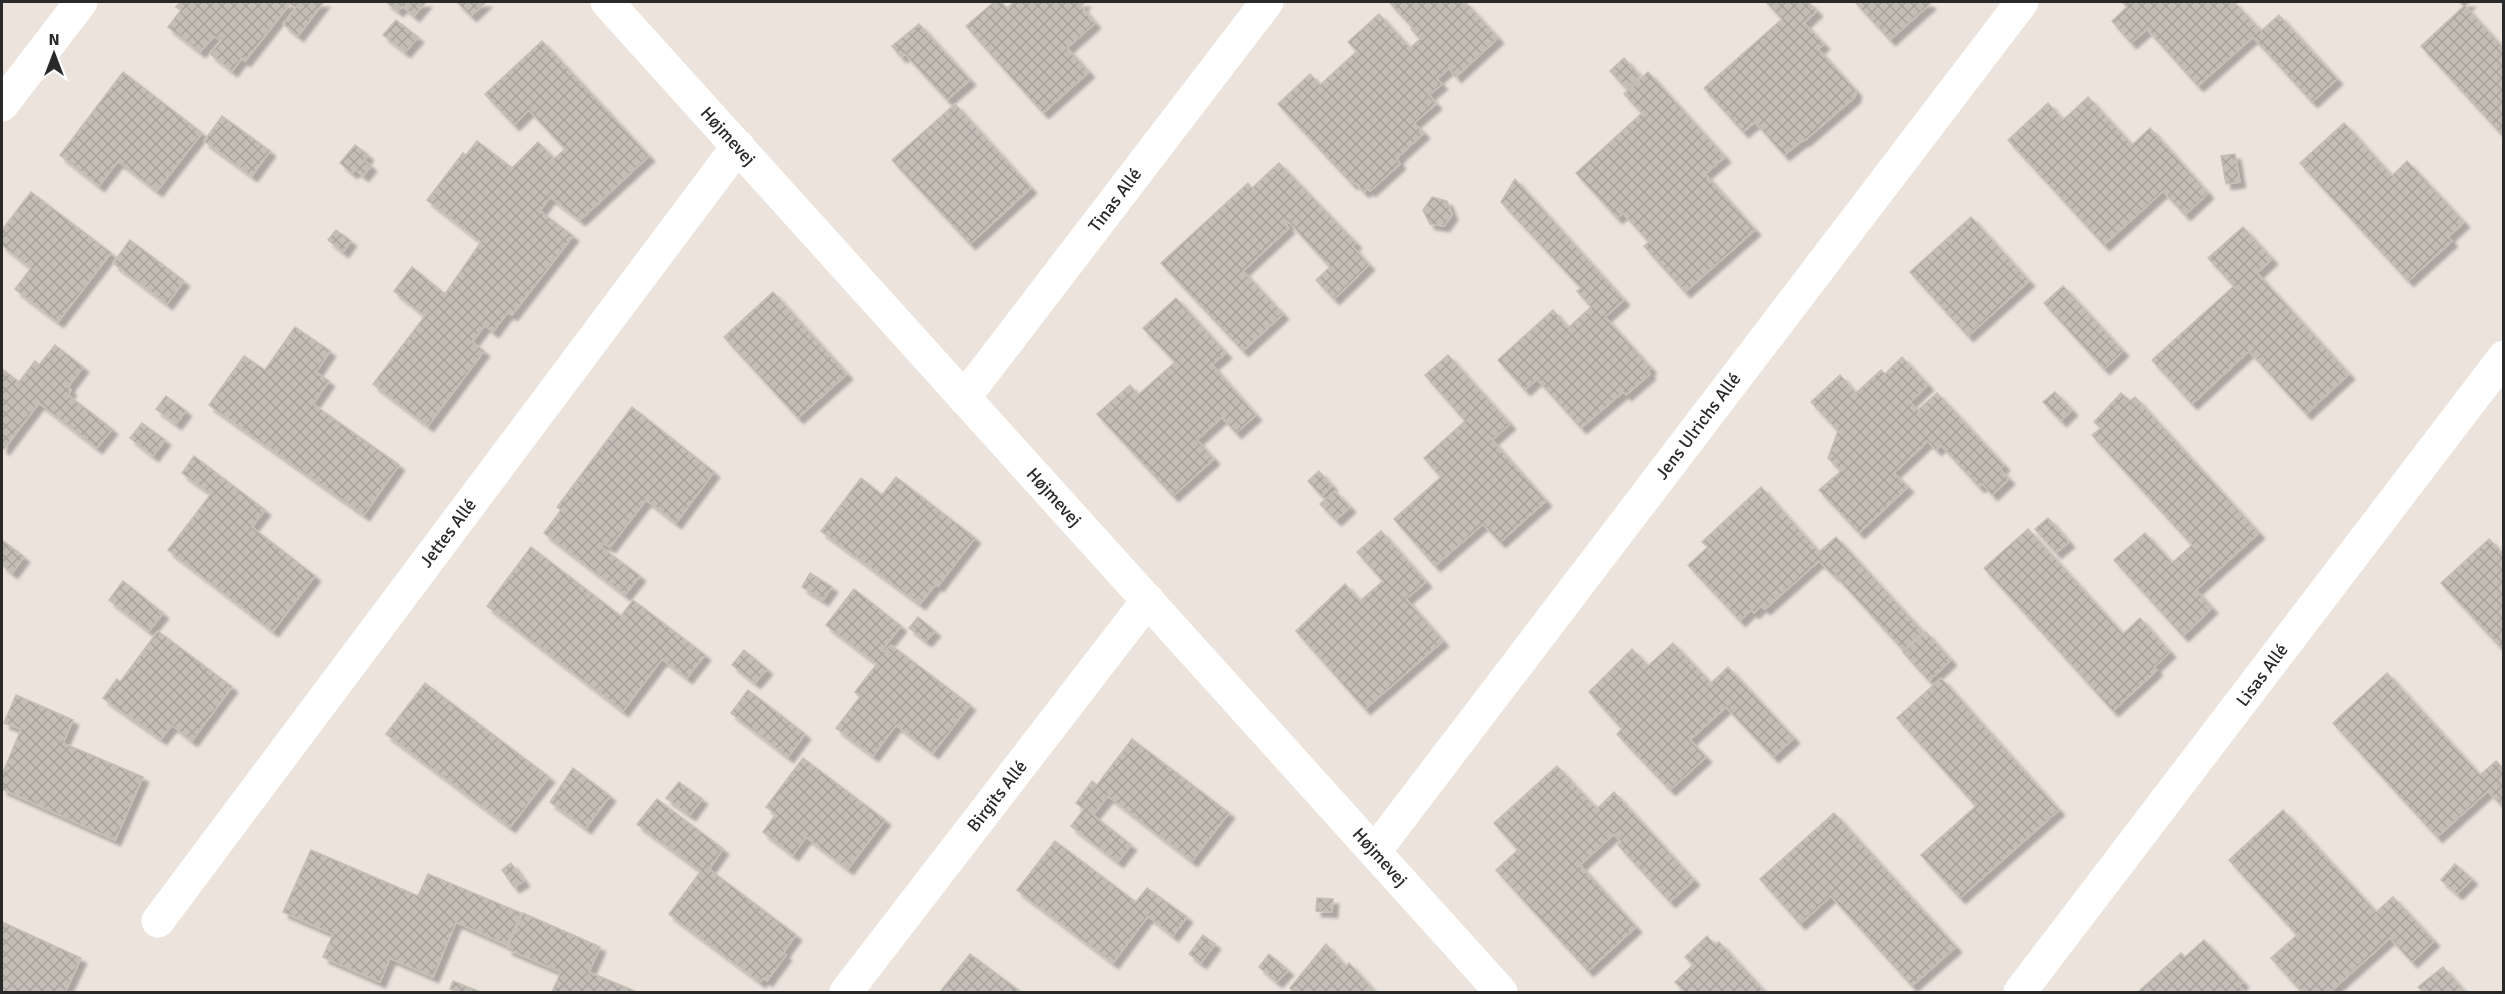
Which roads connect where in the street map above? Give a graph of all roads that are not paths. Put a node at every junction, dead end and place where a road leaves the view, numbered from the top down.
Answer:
1 (81, 2) edge
2 (607, 2) edge
3 (1267, 2) edge
4 (2022, 2) edge
5 (2, 105) edge
6 (738, 146) junction
7 (2504, 357) edge
8 (964, 398) junction
9 (1148, 600) junction
10 (1375, 850) junction
11 (158, 921) dead end
12 (846, 993) edge
13 (1501, 993) edge
14 (2020, 993) edge

1 - 5 street
2 - 6 street, Højmevej
3 - 8 street, Tinas Allé
4 - 10 street, Jens Ulrichs Allé
6 - 8 street, Højmevej
6 - 11 street, Jettes Allé
7 - 14 street, Lisas Allé
8 - 9 street, Højmevej
9 - 10 street, Højmevej
9 - 12 street, Birgits Allé
10 - 13 street, Højmevej

